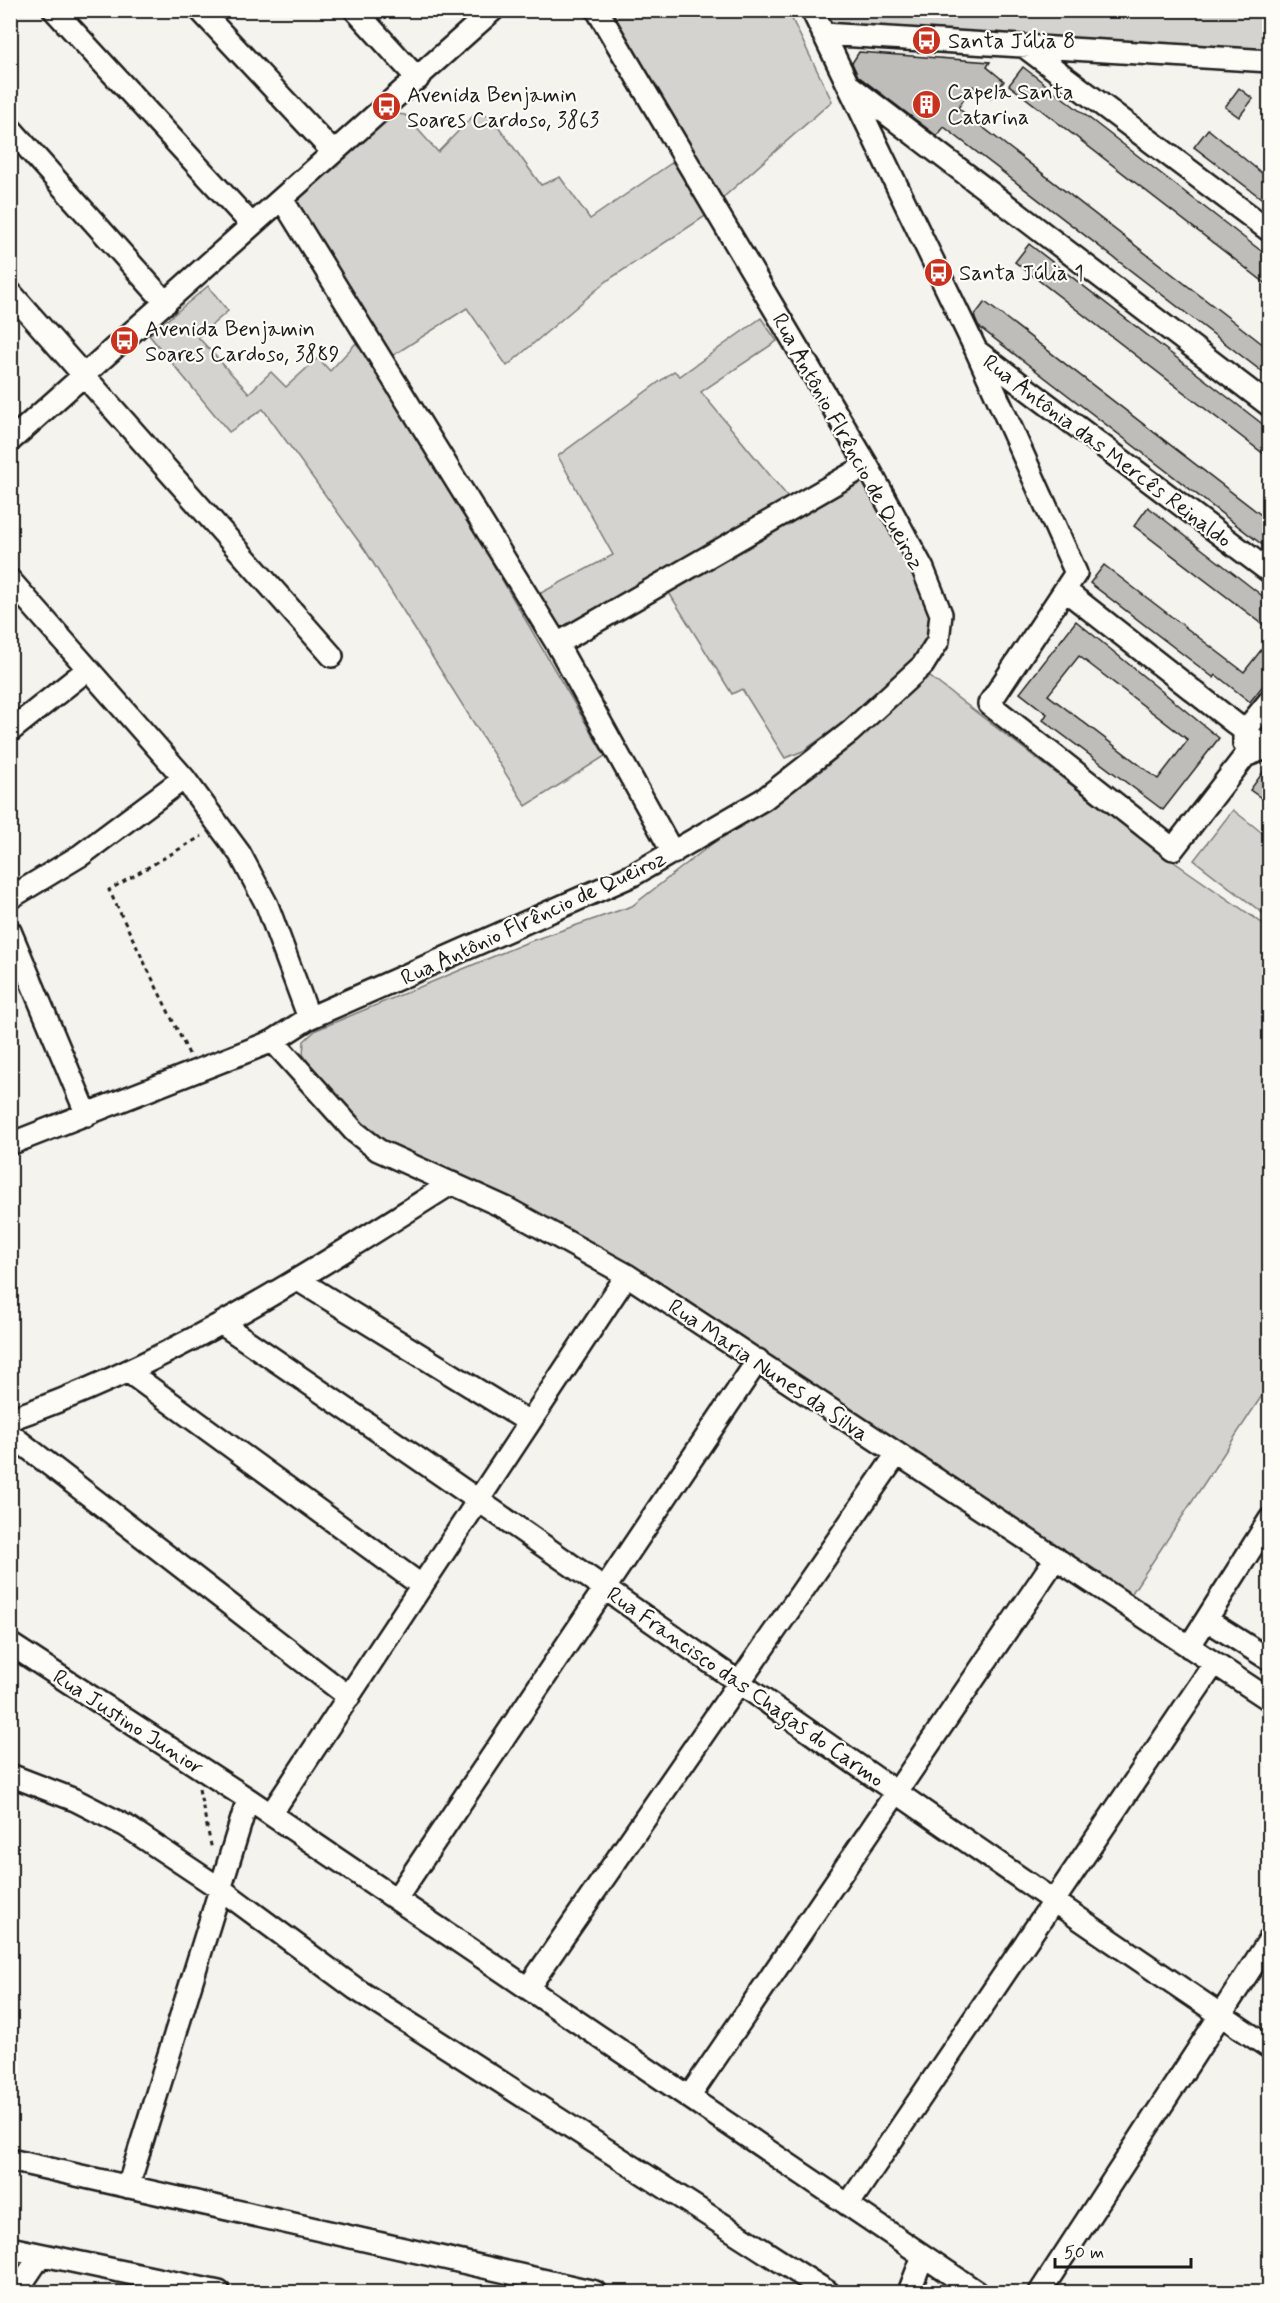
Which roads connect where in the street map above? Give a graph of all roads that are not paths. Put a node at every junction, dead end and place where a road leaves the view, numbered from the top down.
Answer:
1 (54, 10) edge
2 (200, 10) edge
3 (355, 10) edge
4 (493, 10) edge
5 (597, 10) edge
6 (812, 10) edge
7 (824, 34) junction
8 (1025, 47) junction
9 (1269, 62) edge
10 (418, 79) junction
11 (846, 83) junction
12 (10, 128) edge
13 (333, 152) junction
14 (282, 199) junction
15 (252, 225) junction
16 (1269, 231) edge
17 (10, 292) edge
18 (166, 303) junction
19 (976, 350) junction
20 (85, 375) junction
21 (1269, 406) edge
22 (10, 441) edge
23 (867, 465) junction
24 (1269, 572) edge
25 (10, 580) edge
26 (1066, 591) junction
27 (557, 644) junction
28 (332, 656) dead end
29 (88, 669) junction
30 (1269, 700) edge
31 (10, 731) edge
32 (1244, 732) junction
33 (1268, 747) edge
34 (1245, 756) junction
35 (184, 778) junction
36 (673, 853) junction
37 (10, 898) edge
38 (10, 931) edge
39 (16, 960) edge
40 (309, 1018) junction
41 (273, 1041) junction
42 (87, 1115) junction
43 (10, 1144) edge
44 (452, 1184) junction
45 (627, 1275) junction
46 (298, 1280) junction
47 (222, 1324) junction
48 (758, 1360) junction
49 (130, 1373) junction
50 (10, 1419) edge
51 (529, 1422) junction
52 (10, 1434) edge
53 (897, 1454) junction
54 (478, 1498) junction
55 (1269, 1519) edge
56 (1056, 1558) junction
57 (422, 1586) junction
58 (606, 1587) junction
59 (1207, 1620) junction
60 (10, 1644) edge
61 (1189, 1647) junction
62 (1269, 1660) edge
63 (1214, 1664) junction
64 (740, 1681) junction
65 (349, 1697) junction
66 (1269, 1700) edge
67 (10, 1775) edge
68 (897, 1791) junction
69 (248, 1799) junction
70 (271, 1814) junction
71 (222, 1890) junction
72 (396, 1899) junction
73 (1054, 1900) junction
74 (1269, 1939) edge
75 (528, 1988) junction
76 (1219, 2014) junction
77 (1269, 2048) edge
78 (688, 2097) junction
79 (10, 2160) edge
80 (128, 2187) junction
81 (848, 2205) junction
82 (10, 2248) edge
83 (41, 2255) junction
84 (923, 2256) junction
85 (161, 2287) edge
86 (16, 2292) edge
87 (219, 2292) edge
88 (595, 2292) edge
89 (828, 2292) edge
90 (909, 2292) edge
91 (977, 2292) edge
92 (1040, 2292) edge

1 - 15 street
2 - 13 street
3 - 10 street
4 - 10 street
5 - 23 street, Rua Antônio Flrêncio de Queiroz
6 - 7 street
7 - 8 street
7 - 11 street
8 - 9 street
8 - 16 street
10 - 13 street
11 - 19 street
11 - 21 street
12 - 18 street
13 - 14 street
14 - 15 street
14 - 27 street
15 - 18 street
17 - 20 street
18 - 20 street
19 - 24 street, Rua Antônia das Mercês Reinaldo
19 - 26 street
20 - 22 street
20 - 28 street
23 - 27 street
23 - 36 street, Rua Antônio Flrêncio de Queiroz
25 - 29 street
26 - 32 street
26 - 34 street
27 - 36 street
29 - 31 street
29 - 35 street
30 - 32 street
32 - 33 street
32 - 34 street
33 - 34 street
35 - 37 street
35 - 40 street
36 - 40 street, Rua Antônio Flrêncio de Queiroz
38 - 39 street
39 - 42 street
40 - 41 street, Rua Antônio Flrêncio de Queiroz
41 - 42 street, Rua Antônio Flrêncio de Queiroz
41 - 44 street, Rua Maria Nunes da Silva
42 - 43 street, Rua Antônio Flrêncio de Queiroz
44 - 45 street, Rua Maria Nunes da Silva
44 - 46 street
45 - 48 street, Rua Maria Nunes da Silva
45 - 51 street
46 - 47 street
46 - 51 street
47 - 49 street
47 - 54 street, Rua Francisco das Chagas do Carmo
48 - 53 street, Rua Maria Nunes da Silva
48 - 58 street
49 - 50 street
49 - 57 street
51 - 54 street
52 - 65 street
53 - 56 street, Rua Maria Nunes da Silva
53 - 64 street
54 - 57 street
54 - 58 street, Rua Francisco das Chagas do Carmo
55 - 59 street
56 - 61 street, Rua Maria Nunes da Silva
56 - 68 street
57 - 65 street
58 - 64 street, Rua Francisco das Chagas do Carmo
58 - 72 street
59 - 61 street
59 - 62 street
60 - 69 street, Rua Justino Junior
61 - 63 street, Rua Maria Nunes da Silva
63 - 66 street, Rua Maria Nunes da Silva
63 - 73 street
64 - 68 street, Rua Francisco das Chagas do Carmo
64 - 75 street
65 - 70 street
67 - 71 street
68 - 73 street, Rua Francisco das Chagas do Carmo
68 - 78 street
69 - 70 street, Rua Justino Junior
69 - 71 street
70 - 72 street, Rua Justino Junior
71 - 80 street
71 - 89 street
72 - 75 street, Rua Justino Junior
73 - 76 street, Rua Francisco das Chagas do Carmo
73 - 81 street
74 - 76 street
75 - 78 street, Rua Justino Junior
76 - 77 street, Rua Francisco das Chagas do Carmo
76 - 92 street
78 - 81 street, Rua Justino Junior
79 - 80 street
80 - 88 street
81 - 84 street, Rua Justino Junior
82 - 83 street
83 - 85 street
83 - 86 street
84 - 90 street
84 - 91 street, Rua Justino Junior
85 - 87 street

